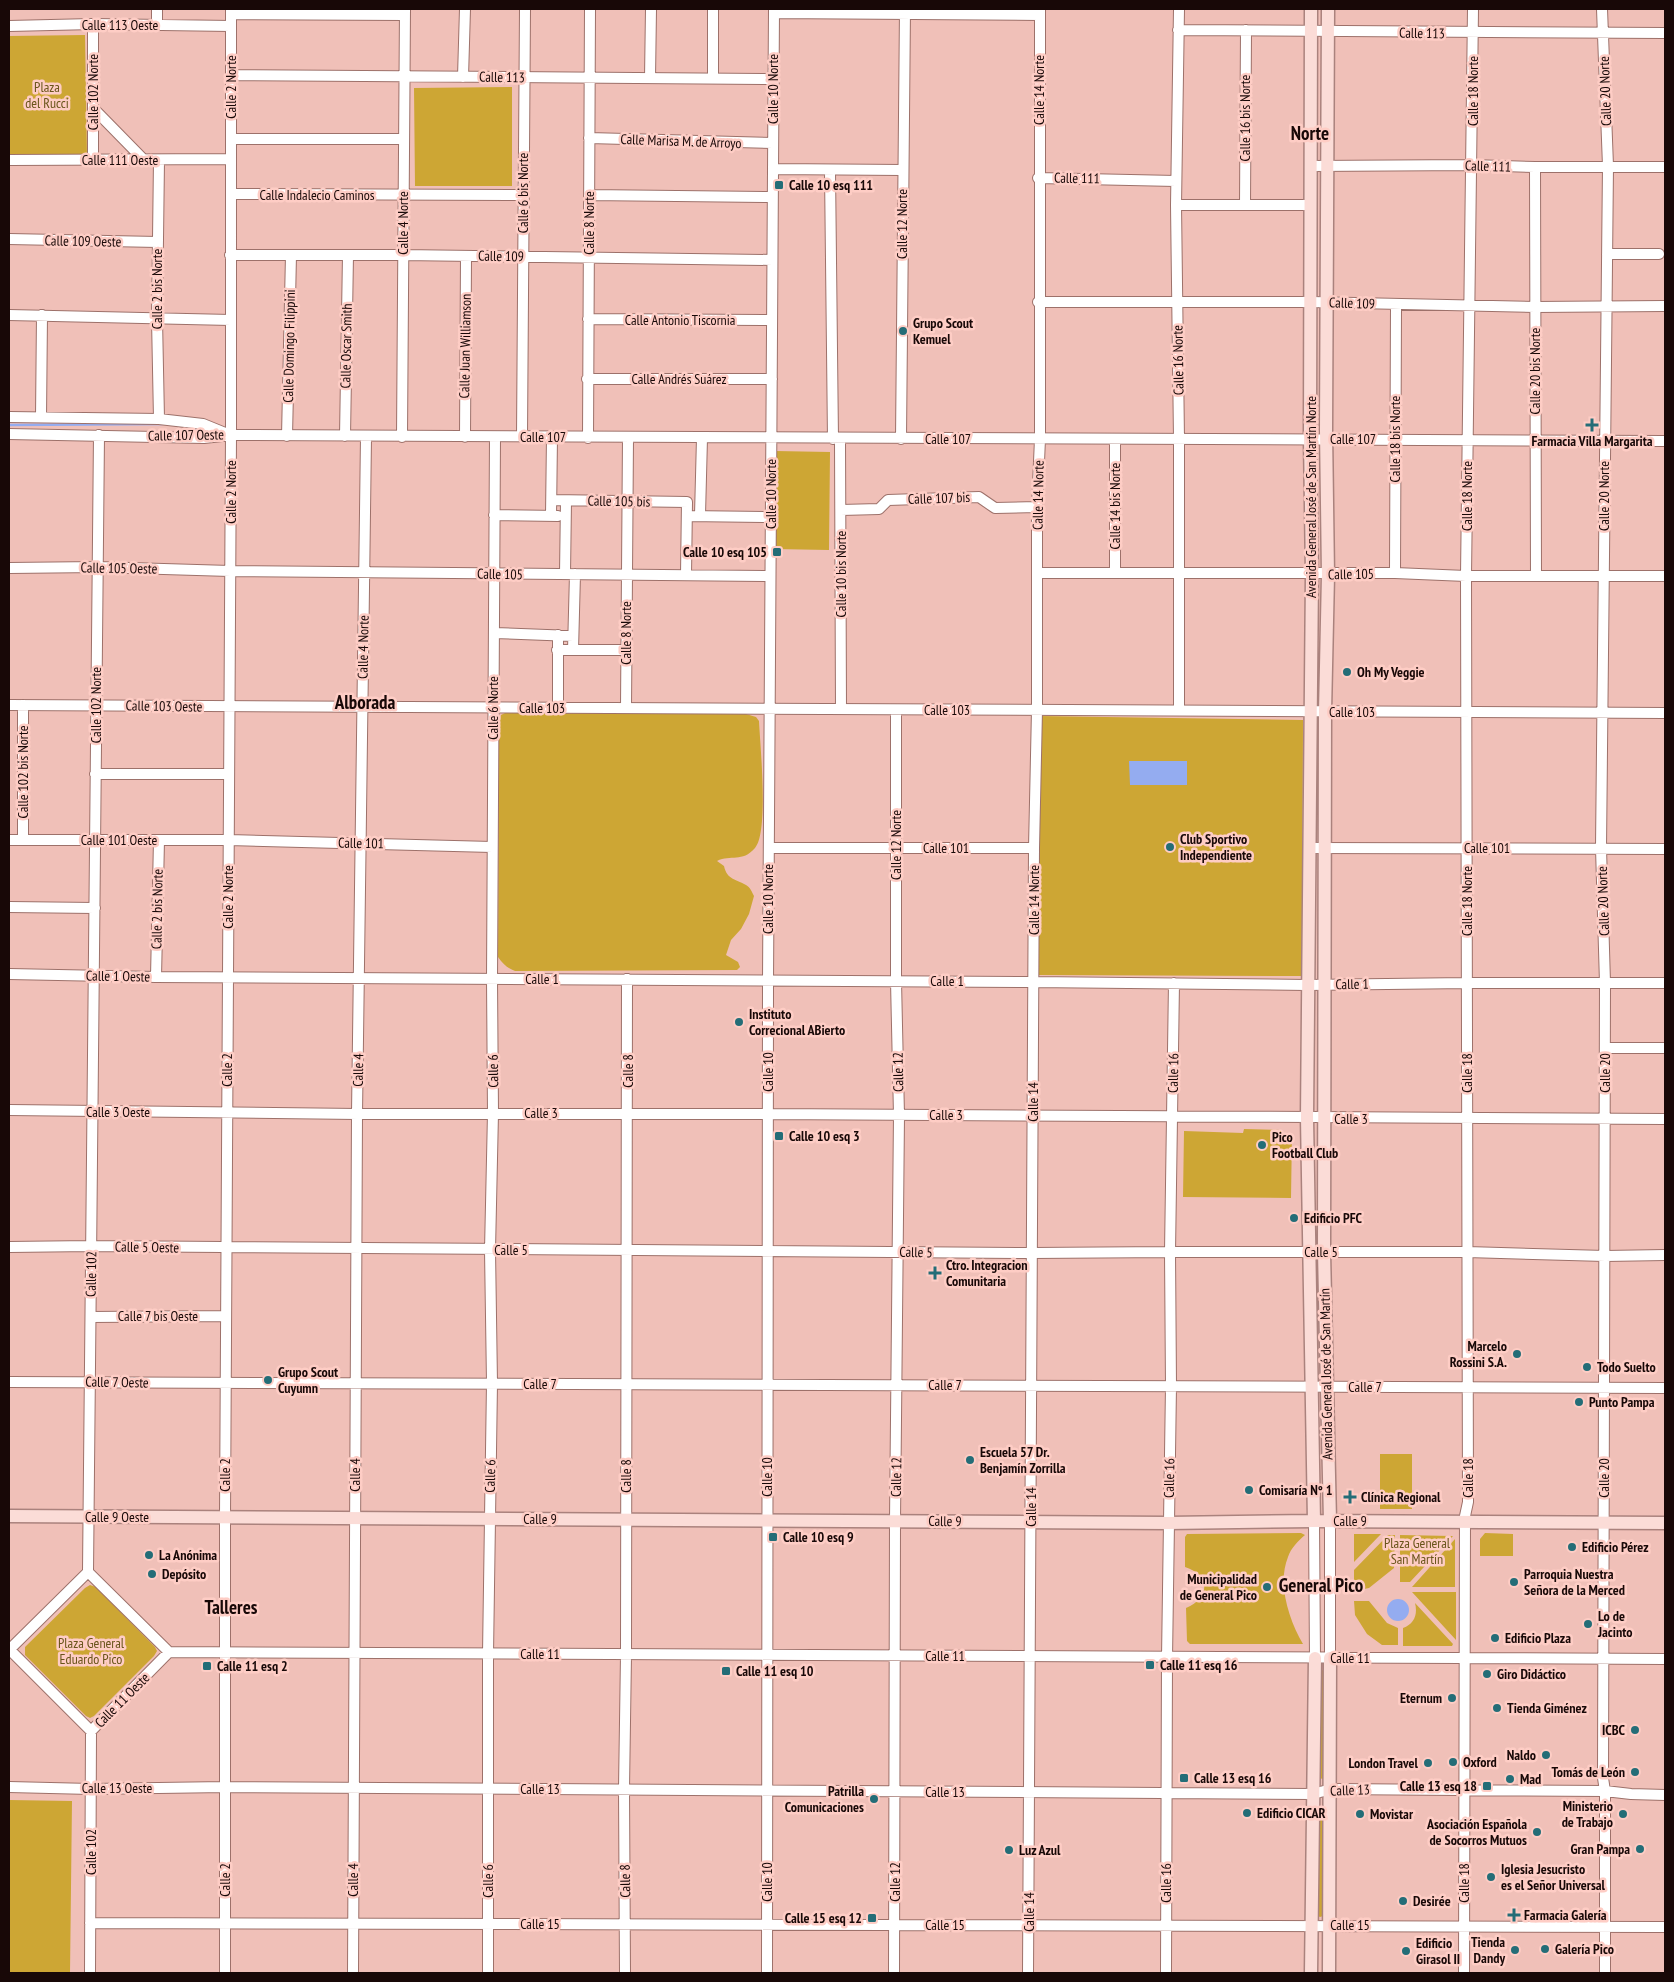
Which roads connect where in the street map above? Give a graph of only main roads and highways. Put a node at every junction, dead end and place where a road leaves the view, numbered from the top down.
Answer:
1 (1311, 9) edge
2 (1328, 9) edge
3 (1324, 984) joint
4 (1307, 985) joint
5 (9, 1516) edge
6 (225, 1517) joint
7 (1314, 1521) junction
8 (1330, 1521) junction
9 (1665, 1523) edge
10 (1315, 1658) road end
11 (1330, 1658) road end
12 (1312, 1973) edge
13 (1329, 1973) edge

1 - 4 main road, Avenida General José de San Martín Norte
2 - 3 main road, Avenida General José de San Martín Norte
3 - 8 main road, Avenida General José de San Martín
4 - 7 main road, Avenida General José de San Martín
5 - 6 main road, Calle 9 Oeste
6 - 7 main road, Calle 9
7 - 8 main road, Calle 9
8 - 9 main road, Calle 9
10 - 12 main road, Avenida General José de San Martín
11 - 13 main road, Avenida General José de San Martín

